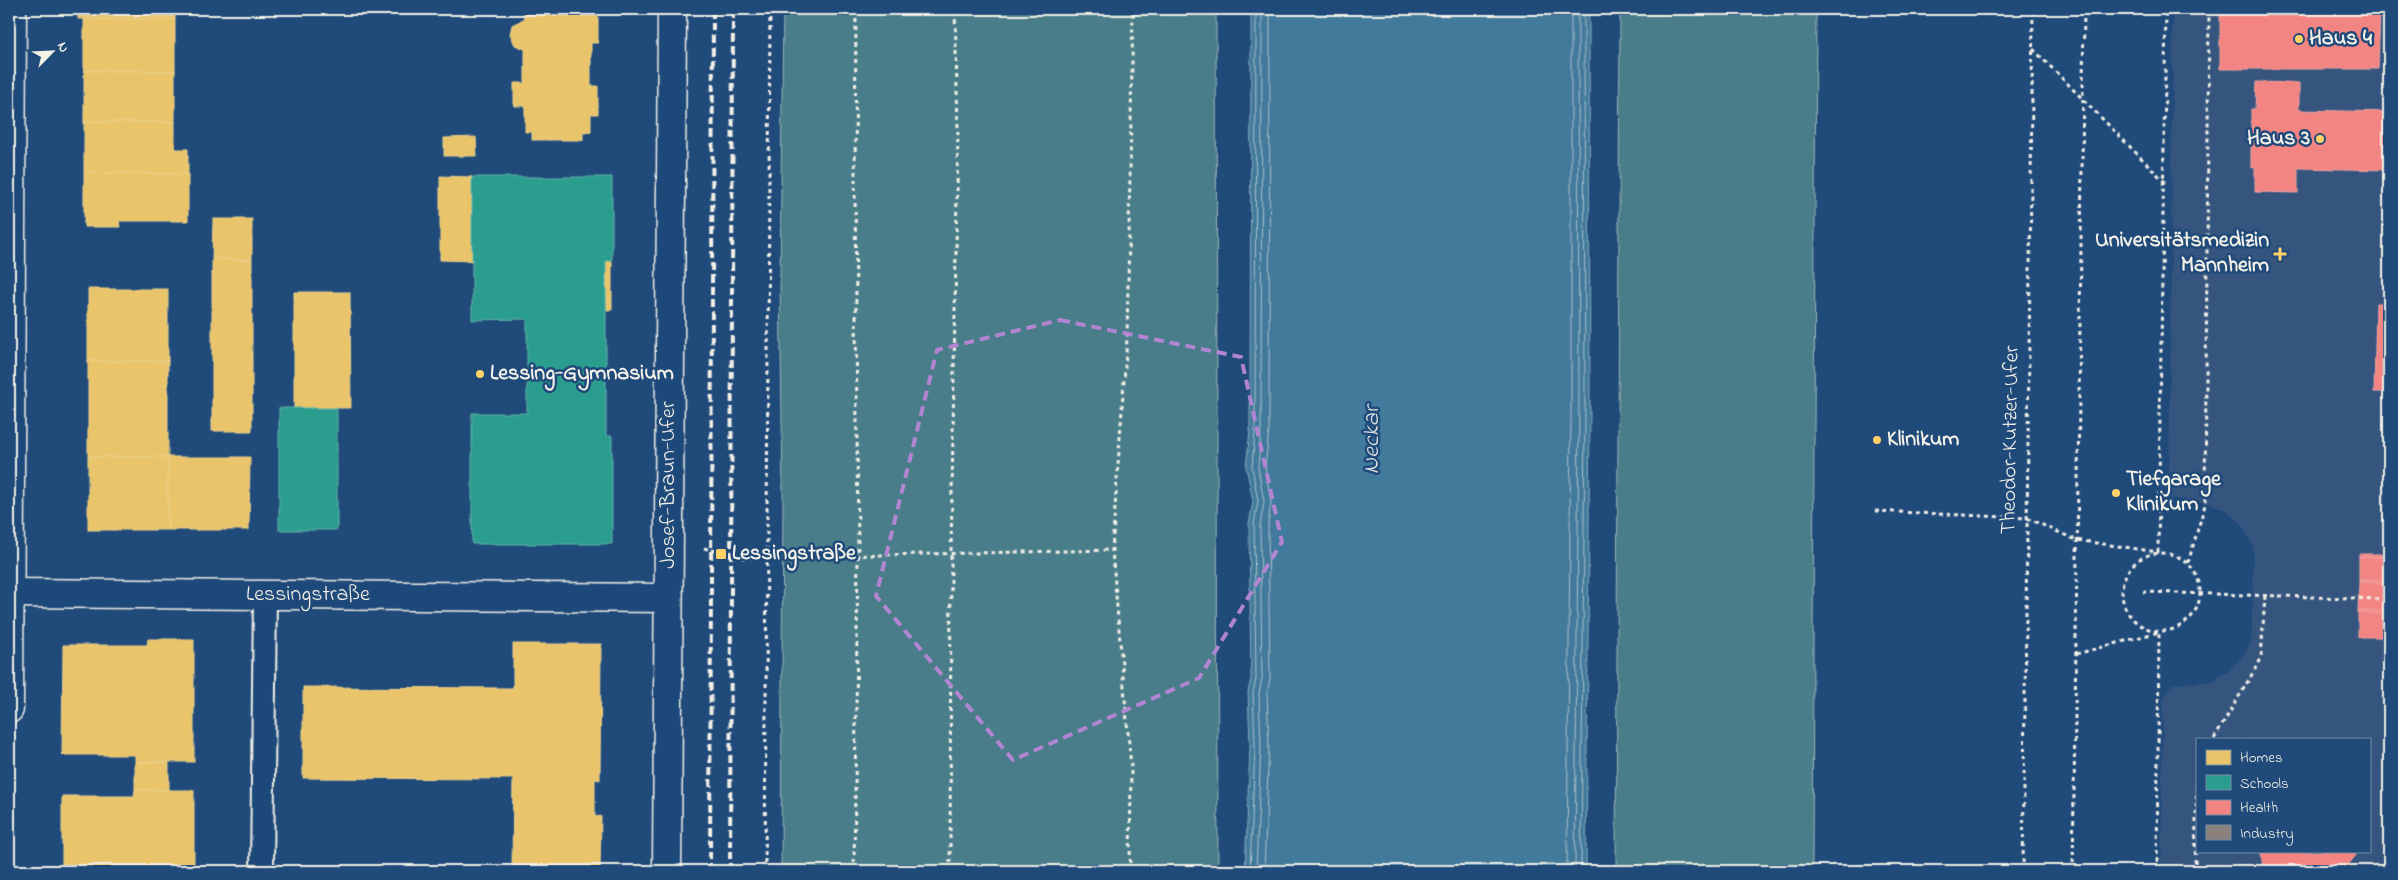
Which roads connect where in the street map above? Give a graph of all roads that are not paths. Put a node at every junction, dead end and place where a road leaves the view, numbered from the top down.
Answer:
1 (12, 9) edge
2 (672, 9) edge
3 (9, 593) edge
4 (265, 595) junction
5 (668, 598) junction
6 (9, 709) edge
7 (262, 871) edge
8 (667, 871) edge

1 - 3 street
2 - 5 street, Josef-Braun-Ufer
3 - 4 street, Lessingstraße
3 - 6 street
4 - 5 street, Lessingstraße
4 - 7 lane
5 - 8 street, Josef-Braun-Ufer

